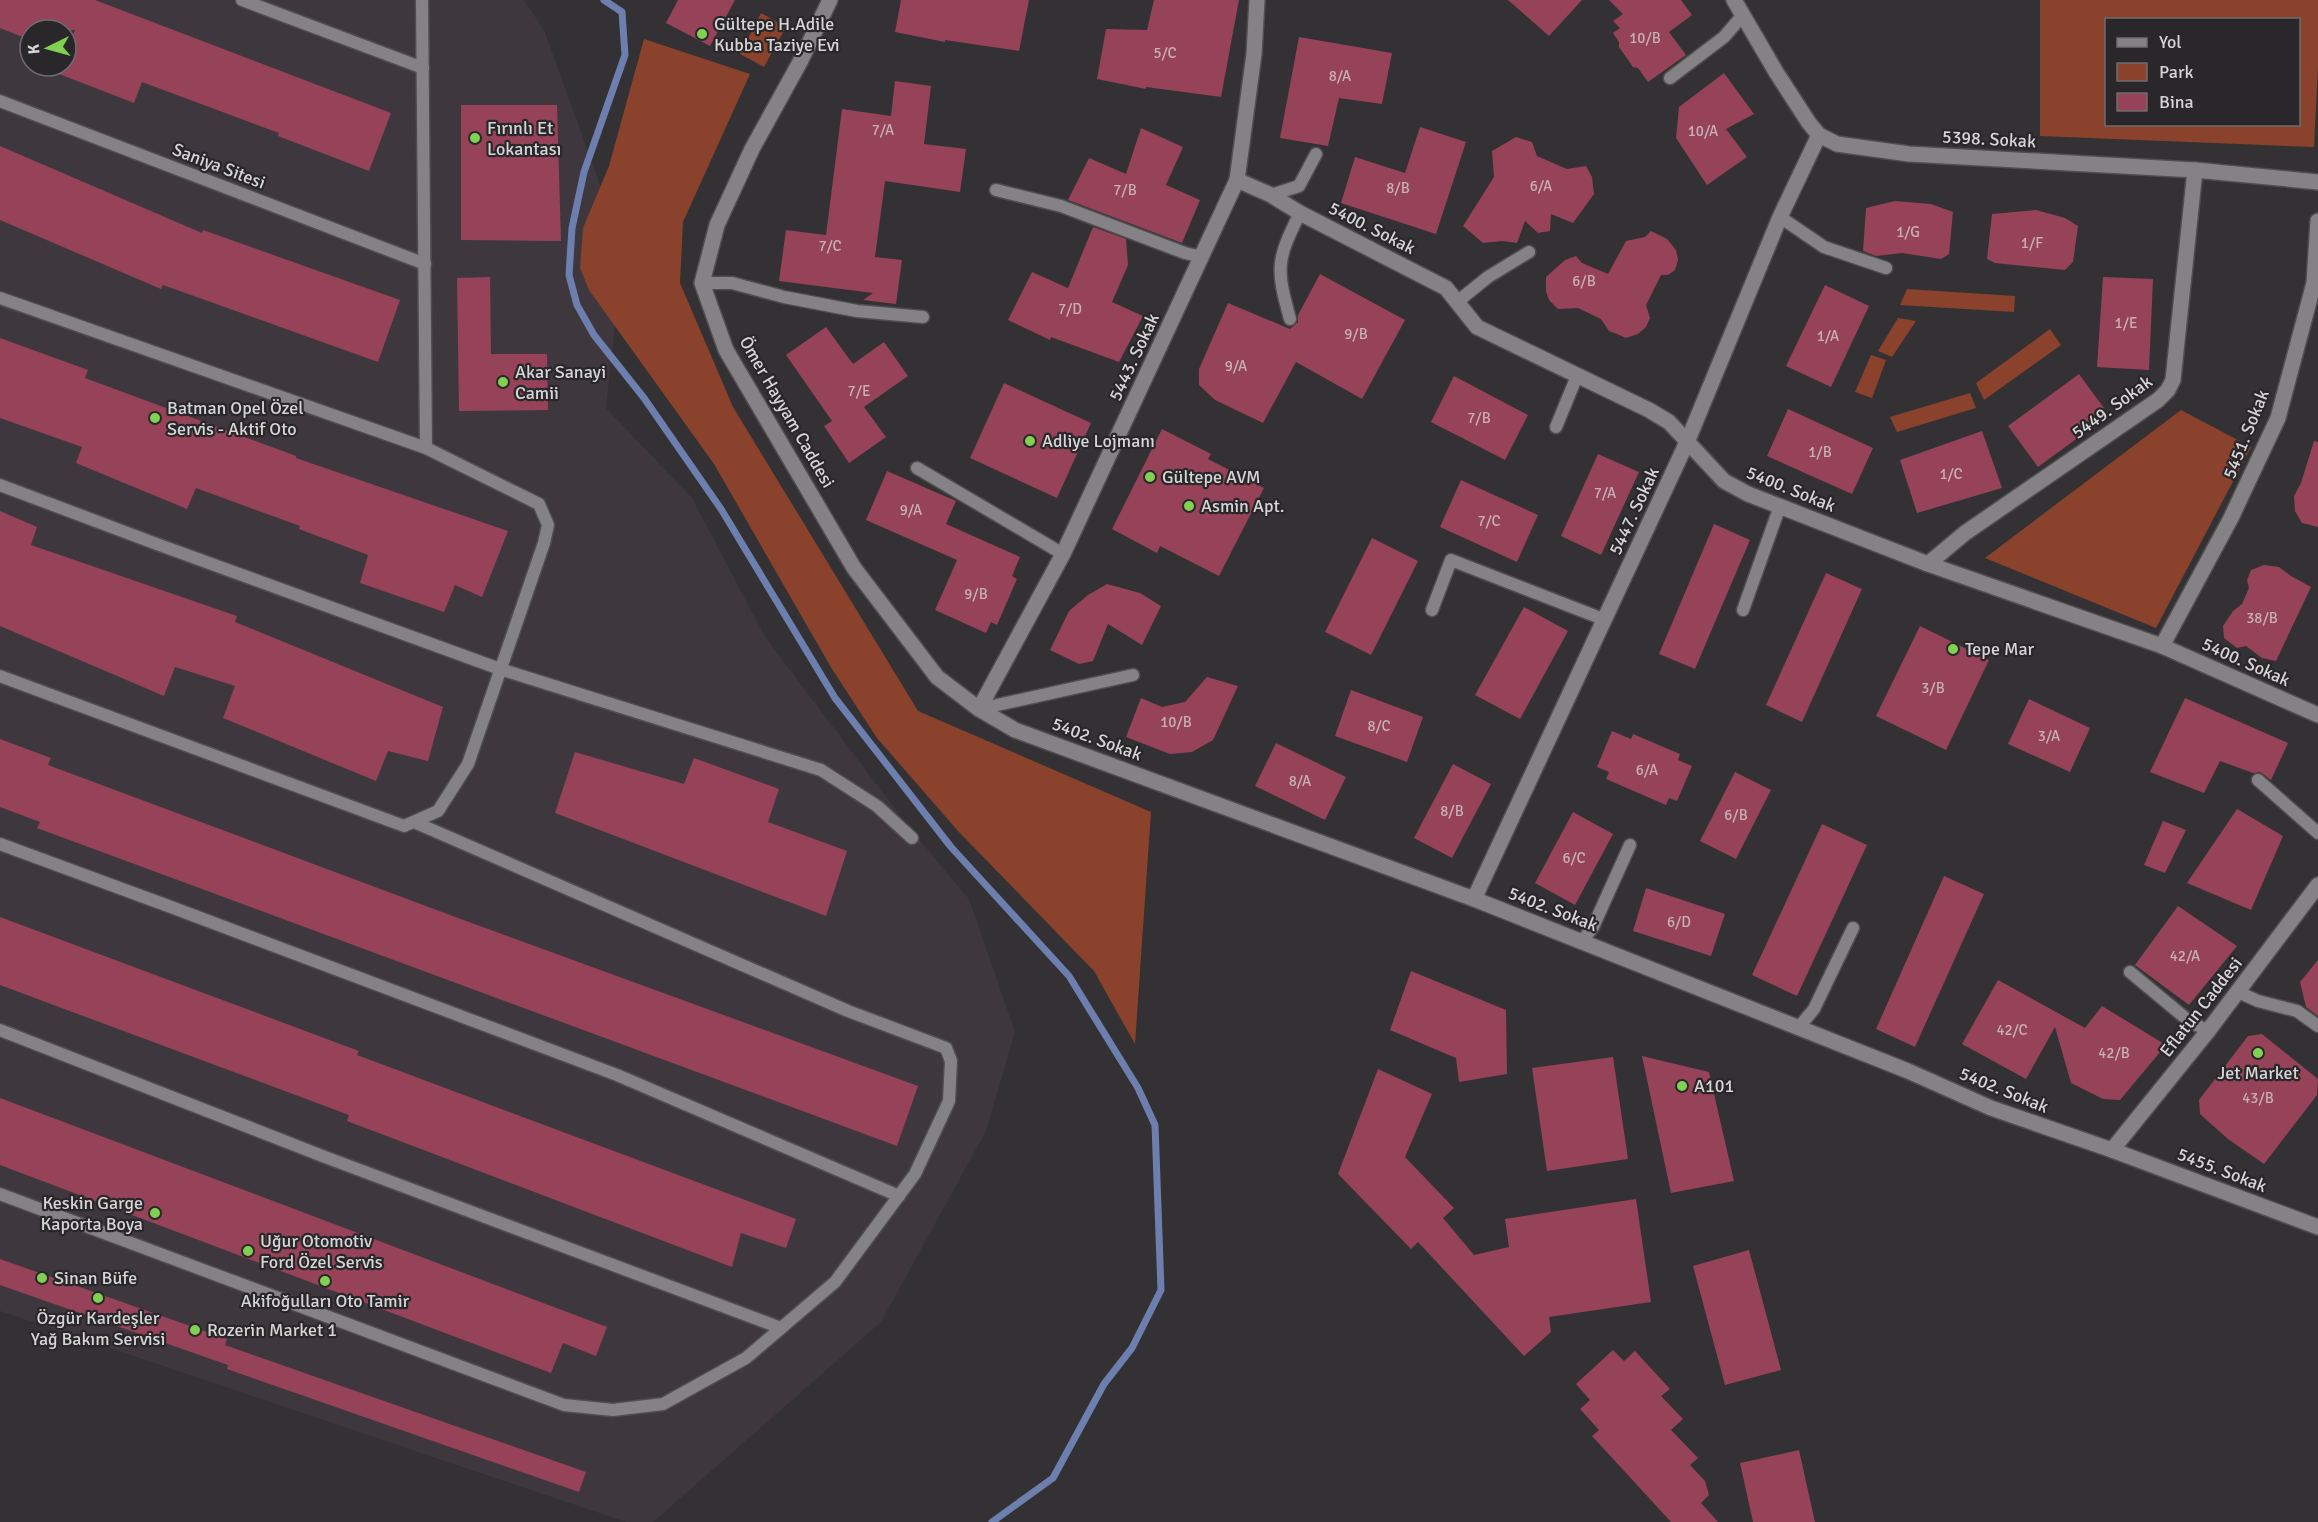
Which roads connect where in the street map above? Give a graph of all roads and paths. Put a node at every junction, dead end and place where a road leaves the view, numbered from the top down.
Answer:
1 (242, 0) edge
2 (422, 0) edge
3 (830, 0) edge
4 (1257, 0) edge
5 (1734, 0) edge
6 (1743, 15) junction
7 (423, 68) junction
8 (1670, 78) dead end
9 (0, 101) edge
10 (1819, 135) junction
11 (1316, 154) dead end
12 (2195, 170) junction
13 (1237, 180) junction
14 (2318, 182) edge
15 (996, 190) dead end
16 (1271, 195) junction
17 (1300, 213) junction
18 (1780, 218) junction
19 (2318, 220) edge
20 (1529, 252) dead end
21 (1202, 257) junction
22 (425, 264) junction
23 (1886, 268) dead end
24 (702, 283) junction
25 (0, 297) edge
26 (1457, 302) junction
27 (923, 317) dead end
28 (1290, 319) dead end
29 (1577, 376) junction
30 (1556, 428) dead end
31 (1688, 440) junction
32 (426, 448) junction
33 (917, 468) dead end
34 (0, 485) edge
35 (1780, 506) junction
36 (1063, 554) junction
37 (1928, 564) junction
38 (1432, 610) dead end
39 (1743, 610) dead end
40 (1603, 619) junction
41 (2162, 646) junction
42 (501, 669) junction
43 (1133, 675) dead end
44 (0, 676) edge
45 (979, 709) junction
46 (2318, 715) edge
47 (2258, 780) dead end
48 (414, 822) junction
49 (2318, 833) edge
50 (912, 838) dead end
51 (0, 844) edge
52 (1630, 845) dead end
53 (2318, 885) edge
54 (1474, 899) junction
55 (1853, 928) dead end
56 (1582, 940) junction
57 (2130, 972) dead end
58 (2238, 992) junction
59 (2318, 1026) edge
60 (1799, 1027) junction
61 (0, 1030) edge
62 (2208, 1031) junction
63 (2112, 1150) junction
64 (0, 1194) edge
65 (899, 1196) junction
66 (2318, 1227) edge
67 (781, 1328) junction

1 - 7 lane
2 - 7 lane
3 - 24 street
4 - 13 street, 5443. Sokak
5 - 6 street
6 - 8 lane
6 - 10 street
7 - 22 lane
9 - 22 lane, Saniya Sitesi
10 - 12 street, 5398. Sokak
10 - 18 street, 5447. Sokak
11 - 16 lane
12 - 14 street, 5398. Sokak
12 - 37 street, 5449. Sokak
13 - 16 street, 5400. Sokak
13 - 21 street, 5443. Sokak
15 - 21 lane
16 - 17 street, 5400. Sokak
17 - 26 street, 5400. Sokak
17 - 28 lane
18 - 23 lane
18 - 31 street, 5447. Sokak
19 - 41 street, 5451. Sokak
20 - 26 lane
21 - 36 street, 5443. Sokak
22 - 32 lane
24 - 27 lane
24 - 45 street, Ömer Hayyam Caddesi
25 - 32 lane
26 - 29 street, 5400. Sokak
29 - 30 lane
29 - 31 street, 5400. Sokak
31 - 35 street, 5400. Sokak
31 - 40 street, 5447. Sokak
32 - 42 lane
33 - 36 lane
34 - 42 lane
35 - 37 street, 5400. Sokak
35 - 39 lane
36 - 45 street, 5443. Sokak
37 - 41 street, 5400. Sokak
38 - 40 lane
40 - 54 street, 5447. Sokak
41 - 46 street, 5400. Sokak
42 - 48 lane
42 - 50 lane
43 - 45 lane
44 - 48 lane
45 - 54 street, 5402. Sokak
47 - 49 lane
48 - 65 lane
51 - 65 lane
52 - 56 lane
53 - 58 street, Eflatun Caddesi
54 - 56 street, 5402. Sokak
55 - 60 lane
56 - 60 street, 5402. Sokak
57 - 62 lane
58 - 59 lane
58 - 62 street, Eflatun Caddesi
60 - 63 street, 5402. Sokak
61 - 67 lane
62 - 63 street, Eflatun Caddesi
63 - 66 street, 5455. Sokak
64 - 67 lane
65 - 67 lane

